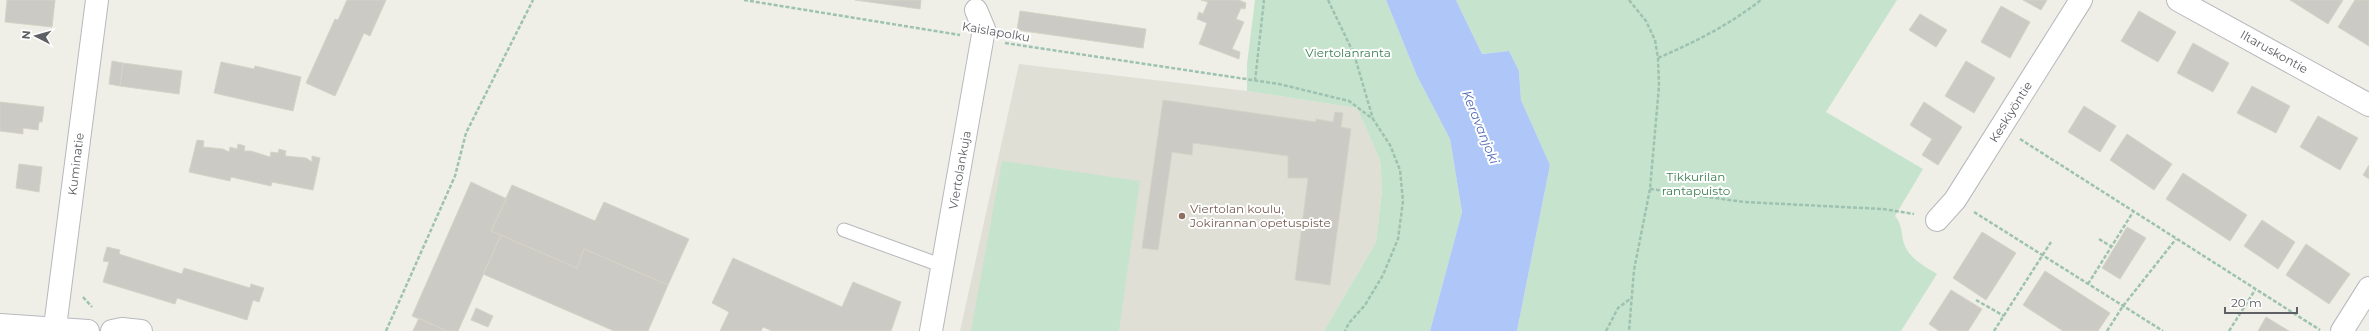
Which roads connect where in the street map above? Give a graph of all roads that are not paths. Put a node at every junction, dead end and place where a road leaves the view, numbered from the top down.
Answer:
1 (97, 0) edge
2 (2080, 0) edge
3 (2178, 0) edge
4 (976, 10) dead end
5 (2369, 105) edge
6 (1937, 220) road end
7 (844, 230) dead end
8 (943, 266) junction
9 (2369, 288) edge
10 (0, 324) edge
11 (55, 327) junction
12 (80, 330) edge
13 (112, 331) edge
14 (141, 331) edge
15 (931, 331) edge
16 (2342, 331) edge

1 - 11 street, Kuminatie
2 - 6 street, Keskiyöntie
3 - 5 street, Iltaruskontie
4 - 8 street, Viertolankuja
7 - 8 lane
8 - 15 street, Viertolankuja
9 - 16 street
10 - 11 street
11 - 12 street
13 - 14 street

